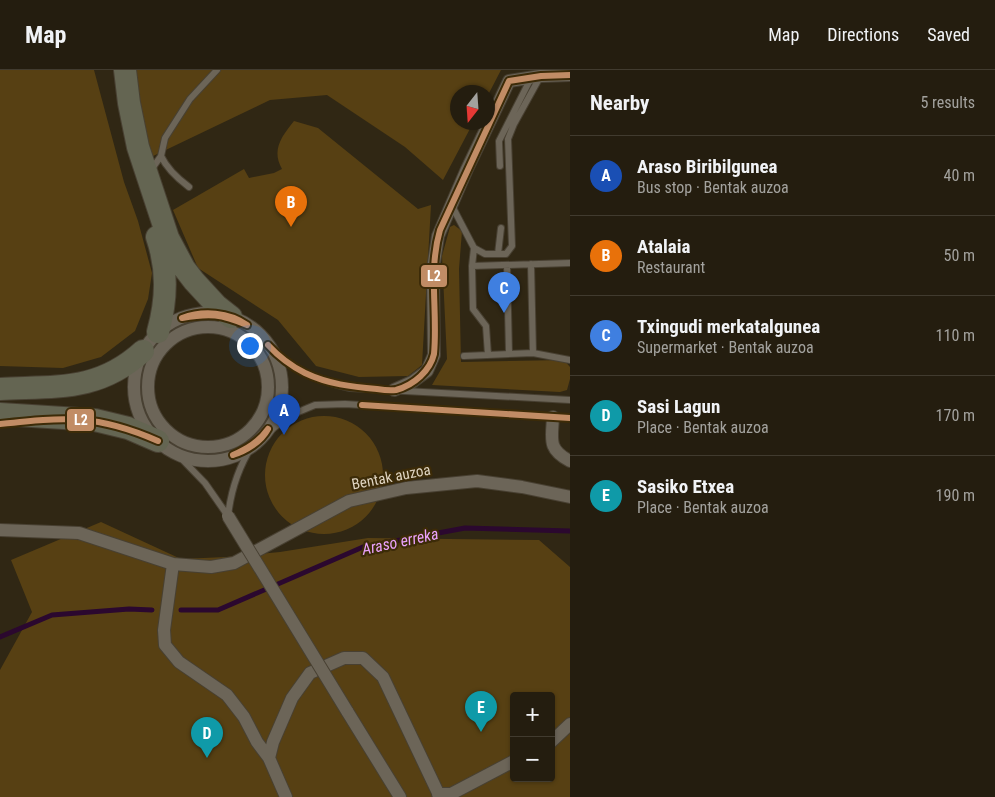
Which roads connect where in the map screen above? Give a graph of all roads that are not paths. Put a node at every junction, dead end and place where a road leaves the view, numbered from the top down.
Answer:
1 (110, 70) edge
2 (125, 70) edge
3 (217, 70) edge
4 (570, 75) edge
5 (536, 76) junction
6 (161, 156) junction
7 (500, 166) dead end
8 (147, 175) junction
9 (189, 187) dead end
10 (451, 204) junction
11 (501, 228) dead end
12 (474, 248) junction
13 (498, 254) junction
14 (570, 263) edge
15 (531, 264) junction
16 (507, 265) junction
17 (472, 266) junction
18 (231, 317) junction
19 (158, 332) junction
20 (272, 350) junction
21 (143, 351) junction
22 (532, 353) junction
23 (509, 354) junction
24 (488, 355) junction
25 (260, 356) joint
26 (464, 356) dead end
27 (570, 360) edge
28 (0, 381) edge
29 (41, 387) junction
30 (0, 390) edge
31 (394, 390) junction
32 (570, 400) edge
33 (0, 414) edge
34 (553, 417) junction
35 (61, 418) junction
36 (570, 418) edge
37 (0, 424) edge
38 (263, 436) junction
39 (252, 446) junction
40 (167, 448) junction
41 (570, 461) edge
42 (570, 497) edge
43 (228, 516) junction
44 (0, 530) edge
45 (173, 564) junction
46 (570, 724) edge
47 (555, 738) edge
48 (269, 758) junction
49 (510, 763) edge
50 (439, 795) edge
51 (286, 797) edge
52 (400, 797) edge

1 - 19 highway
2 - 8 highway
3 - 6 lane
4 - 5 street
5 - 7 lane
5 - 10 street
5 - 13 lane
6 - 8 lane
6 - 9 lane
8 - 18 highway
10 - 12 lane
10 - 31 street
11 - 13 lane
12 - 13 lane
12 - 17 lane
14 - 15 lane
15 - 16 lane
15 - 22 lane
16 - 17 lane
16 - 23 lane
17 - 24 lane
18 - 19 street
18 - 20 street
19 - 21 street
20 - 31 lane
20 - 38 street
21 - 29 highway
21 - 40 street
22 - 23 lane
22 - 27 lane
23 - 24 lane
24 - 26 lane
25 - 25 street
28 - 29 highway
29 - 30 highway
31 - 32 lane
33 - 35 highway
34 - 36 lane
34 - 38 lane
34 - 41 street
35 - 37 highway
35 - 40 highway
38 - 39 street
39 - 40 street
39 - 43 lane
40 - 43 lane
42 - 45 street, Bentak auzoa
43 - 52 street, bridge
44 - 45 street, Bentak auzoa
45 - 48 street
46 - 47 street
48 - 50 street
48 - 51 street
49 - 50 street

